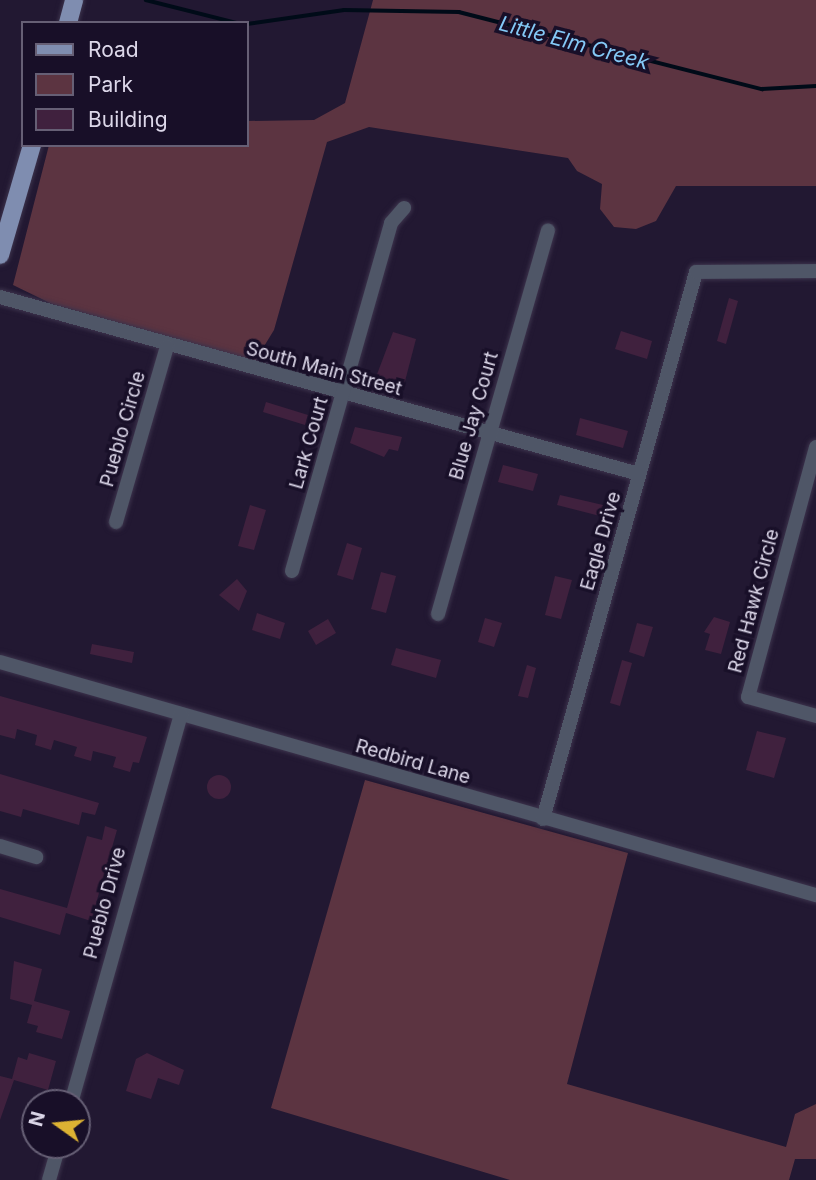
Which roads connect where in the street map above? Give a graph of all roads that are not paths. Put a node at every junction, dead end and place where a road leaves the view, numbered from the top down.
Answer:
1 (74, 0) edge
2 (69, 21) edge
3 (31, 147) edge
4 (404, 208) dead end
5 (548, 230) dead end
6 (0, 254) edge
7 (816, 271) edge
8 (0, 297) edge
9 (167, 346) junction
10 (344, 394) junction
11 (488, 433) junction
12 (816, 447) edge
13 (639, 474) junction
14 (116, 522) dead end
15 (292, 571) dead end
16 (438, 614) dead end
17 (0, 662) edge
18 (181, 714) junction
19 (816, 716) edge
20 (543, 820) junction
21 (0, 846) edge
22 (36, 857) dead end
23 (816, 895) edge
24 (75, 1089) edge
25 (55, 1159) edge
26 (50, 1180) edge

1 - 2 main road
3 - 6 main road
4 - 10 street, Lark Court
5 - 11 street, Blue Jay Court
7 - 13 street, Eagle Drive
8 - 9 street, South Main Street
9 - 10 street, South Main Street
9 - 14 street, Pueblo Circle
10 - 11 street, South Main Street
10 - 15 street, Lark Court
11 - 13 street, South Main Street
11 - 16 street, Blue Jay Court
12 - 19 street, Red Hawk Circle
13 - 20 street, Eagle Drive
17 - 18 street, Redbird Lane
18 - 20 street, Redbird Lane
18 - 24 street, Pueblo Drive
20 - 23 street, Redbird Lane
21 - 22 street
25 - 26 street

